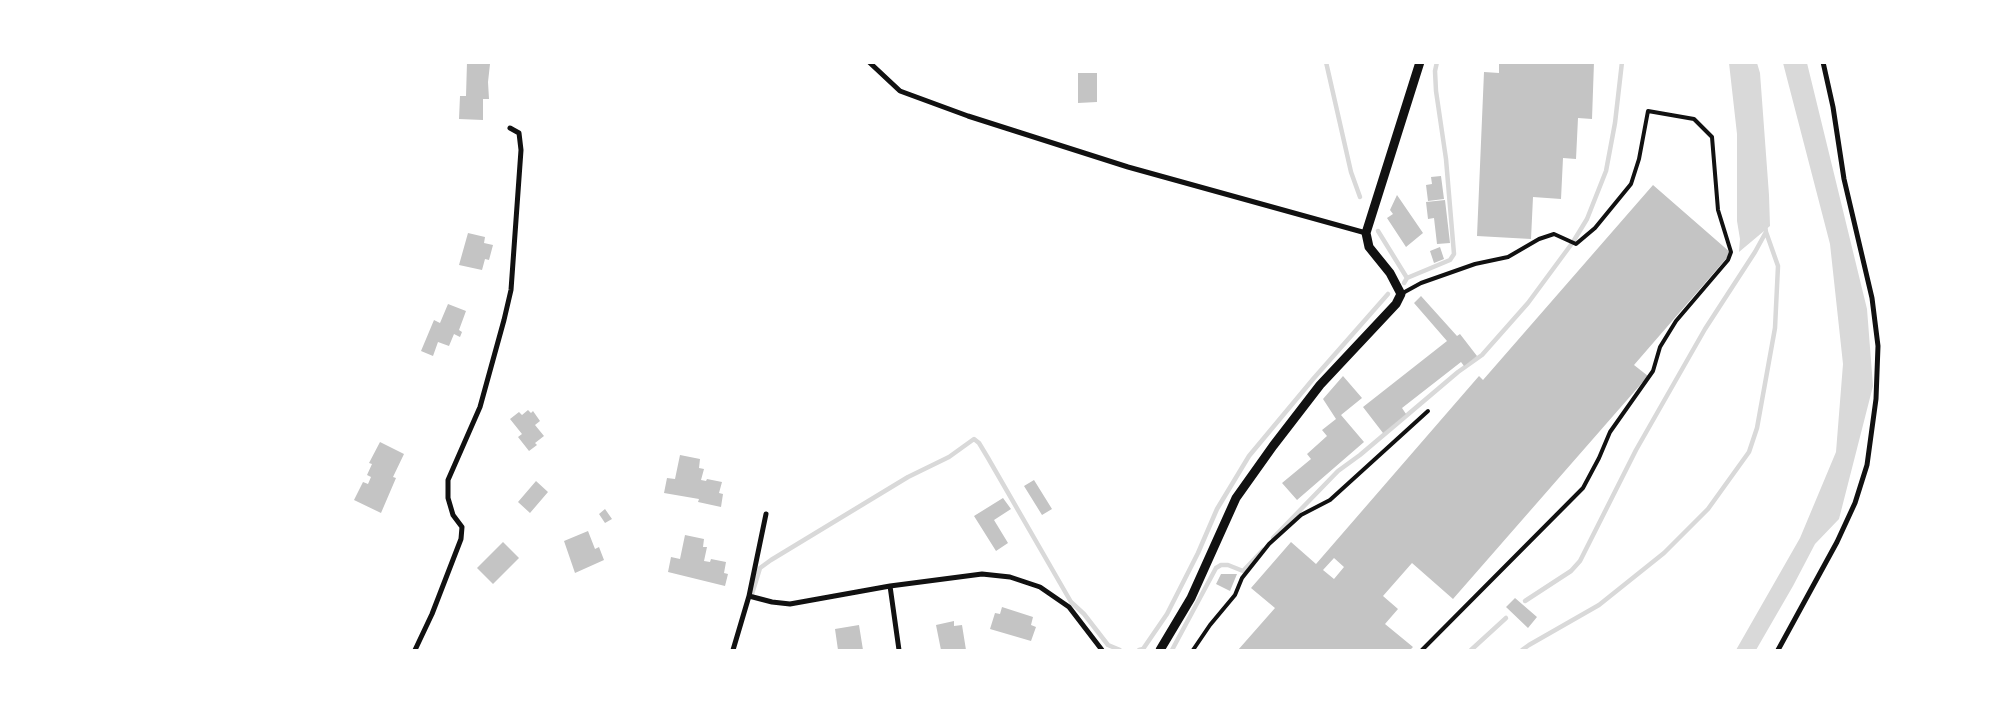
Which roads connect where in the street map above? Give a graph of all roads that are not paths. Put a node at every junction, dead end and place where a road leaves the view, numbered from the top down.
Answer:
1 (869, 62) edge
2 (1420, 62) edge
3 (1823, 62) edge
4 (510, 128) dead end
5 (1366, 233) junction
6 (1401, 294) junction
7 (1428, 411) dead end
8 (766, 514) dead end
9 (890, 586) junction
10 (749, 596) junction
11 (415, 650) edge
12 (734, 650) edge
13 (899, 650) edge
14 (1102, 650) edge
15 (1160, 650) edge
16 (1194, 650) edge
17 (1422, 650) edge
18 (1778, 650) edge

1 - 5 street
2 - 5 street
3 - 18 street
4 - 11 street
5 - 6 street
6 - 15 street
6 - 17 lane
7 - 16 lane
8 - 10 street
9 - 10 street
9 - 13 street
9 - 14 street
10 - 12 street

